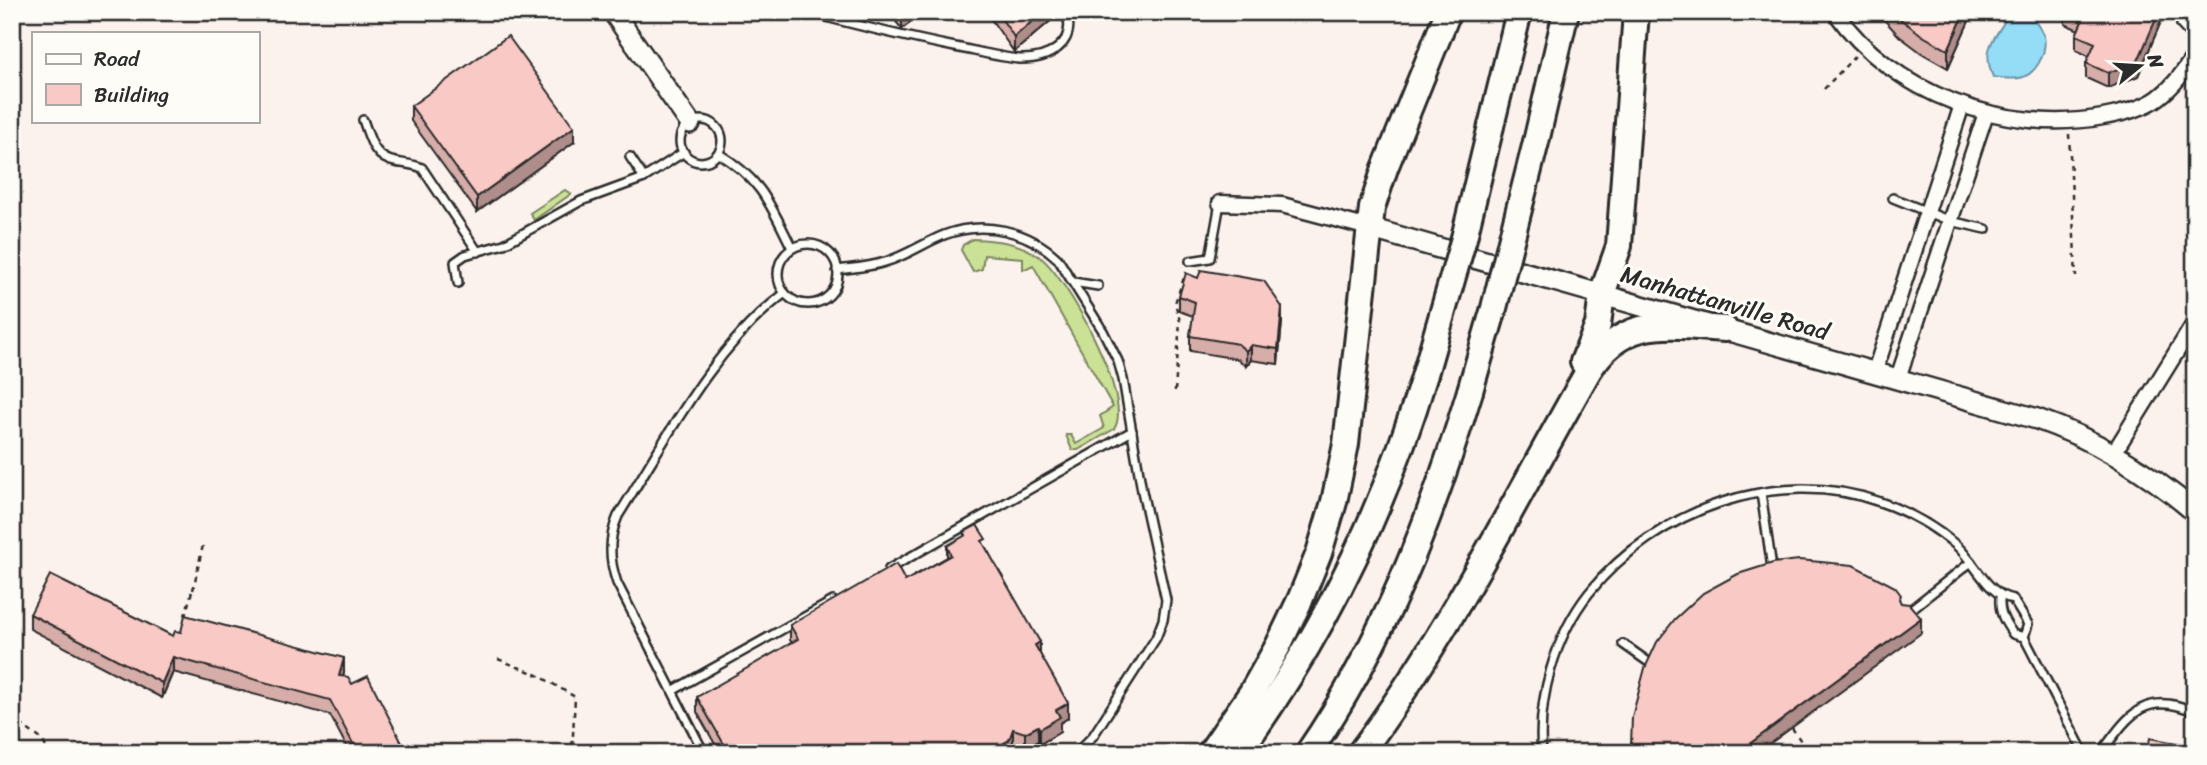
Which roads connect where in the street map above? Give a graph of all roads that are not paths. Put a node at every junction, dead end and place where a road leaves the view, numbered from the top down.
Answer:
1 (613, 12) edge
2 (807, 12) edge
3 (1066, 12) edge
4 (1448, 12) edge
5 (1519, 12) edge
6 (1566, 12) edge
7 (1636, 12) edge
8 (1835, 12) edge
9 (2184, 12) edge
10 (2195, 40) edge
11 (2195, 54) edge
12 (1962, 105) junction
13 (1986, 113) junction
14 (363, 120) dead end
15 (690, 123) junction
16 (684, 152) junction
17 (718, 153) junction
18 (630, 157) dead end
19 (644, 178) junction
20 (1893, 198) dead end
21 (1220, 203) joint
22 (1927, 213) junction
23 (1950, 221) junction
24 (1369, 228) junction
25 (1986, 229) dead end
26 (792, 248) junction
27 (478, 251) junction
28 (1190, 261) road end
29 (837, 270) junction
30 (1073, 282) junction
31 (458, 283) dead end
32 (1098, 286) dead end
33 (785, 293) junction
34 (1602, 294) junction
35 (2195, 322) edge
36 (1725, 329) junction
37 (1875, 371) junction
38 (1898, 378) junction
39 (1132, 430) junction
40 (2113, 454) junction
41 (1528, 476) junction
42 (1761, 493) junction
43 (2195, 512) edge
44 (1971, 562) junction
45 (1772, 568) edge
46 (880, 574) edge
47 (841, 596) edge
48 (2000, 597) junction
49 (1905, 614) edge
50 (2024, 637) junction
51 (1623, 645) dead end
52 (1647, 661) edge
53 (674, 690) junction
54 (2195, 712) edge
55 (704, 753) edge
56 (1076, 753) edge
57 (1210, 753) edge
58 (1238, 753) edge
59 (1308, 753) edge
60 (1360, 753) edge
61 (1542, 753) edge
62 (2084, 753) edge
63 (2101, 753) edge

1 - 15 street
2 - 3 lane
4 - 24 highway
5 - 58 highway, bridge
6 - 59 highway, bridge
7 - 34 highway
8 - 12 street
9 - 10 lane
11 - 13 street
12 - 13 street
12 - 22 street
13 - 23 street
14 - 27 lane
15 - 16 lane
15 - 17 lane
16 - 17 lane
16 - 19 lane
17 - 26 lane
18 - 19 lane
19 - 27 lane
20 - 22 lane
21 - 24 street, Manhattanville Road
21 - 28 lane
22 - 23 lane
22 - 37 street
23 - 25 lane
23 - 38 street
24 - 34 street, Manhattanville Road
24 - 57 highway
26 - 29 lane
26 - 33 lane
27 - 31 lane
29 - 30 lane
29 - 33 lane
30 - 32 lane
30 - 39 lane
33 - 53 lane
34 - 36 street, Manhattanville Road
34 - 41 highway
35 - 40 street
36 - 37 street, Manhattanville Road
36 - 41 highway
37 - 38 street, Manhattanville Road
38 - 40 street, Manhattanville Road
39 - 46 lane
39 - 56 lane
40 - 43 street, Manhattanville Road
41 - 60 highway
42 - 44 lane
42 - 45 lane
42 - 61 lane
44 - 48 lane
44 - 49 lane
47 - 53 lane
48 - 50 lane
48 - 50 lane
50 - 62 lane
51 - 52 lane
53 - 55 lane
54 - 63 lane

